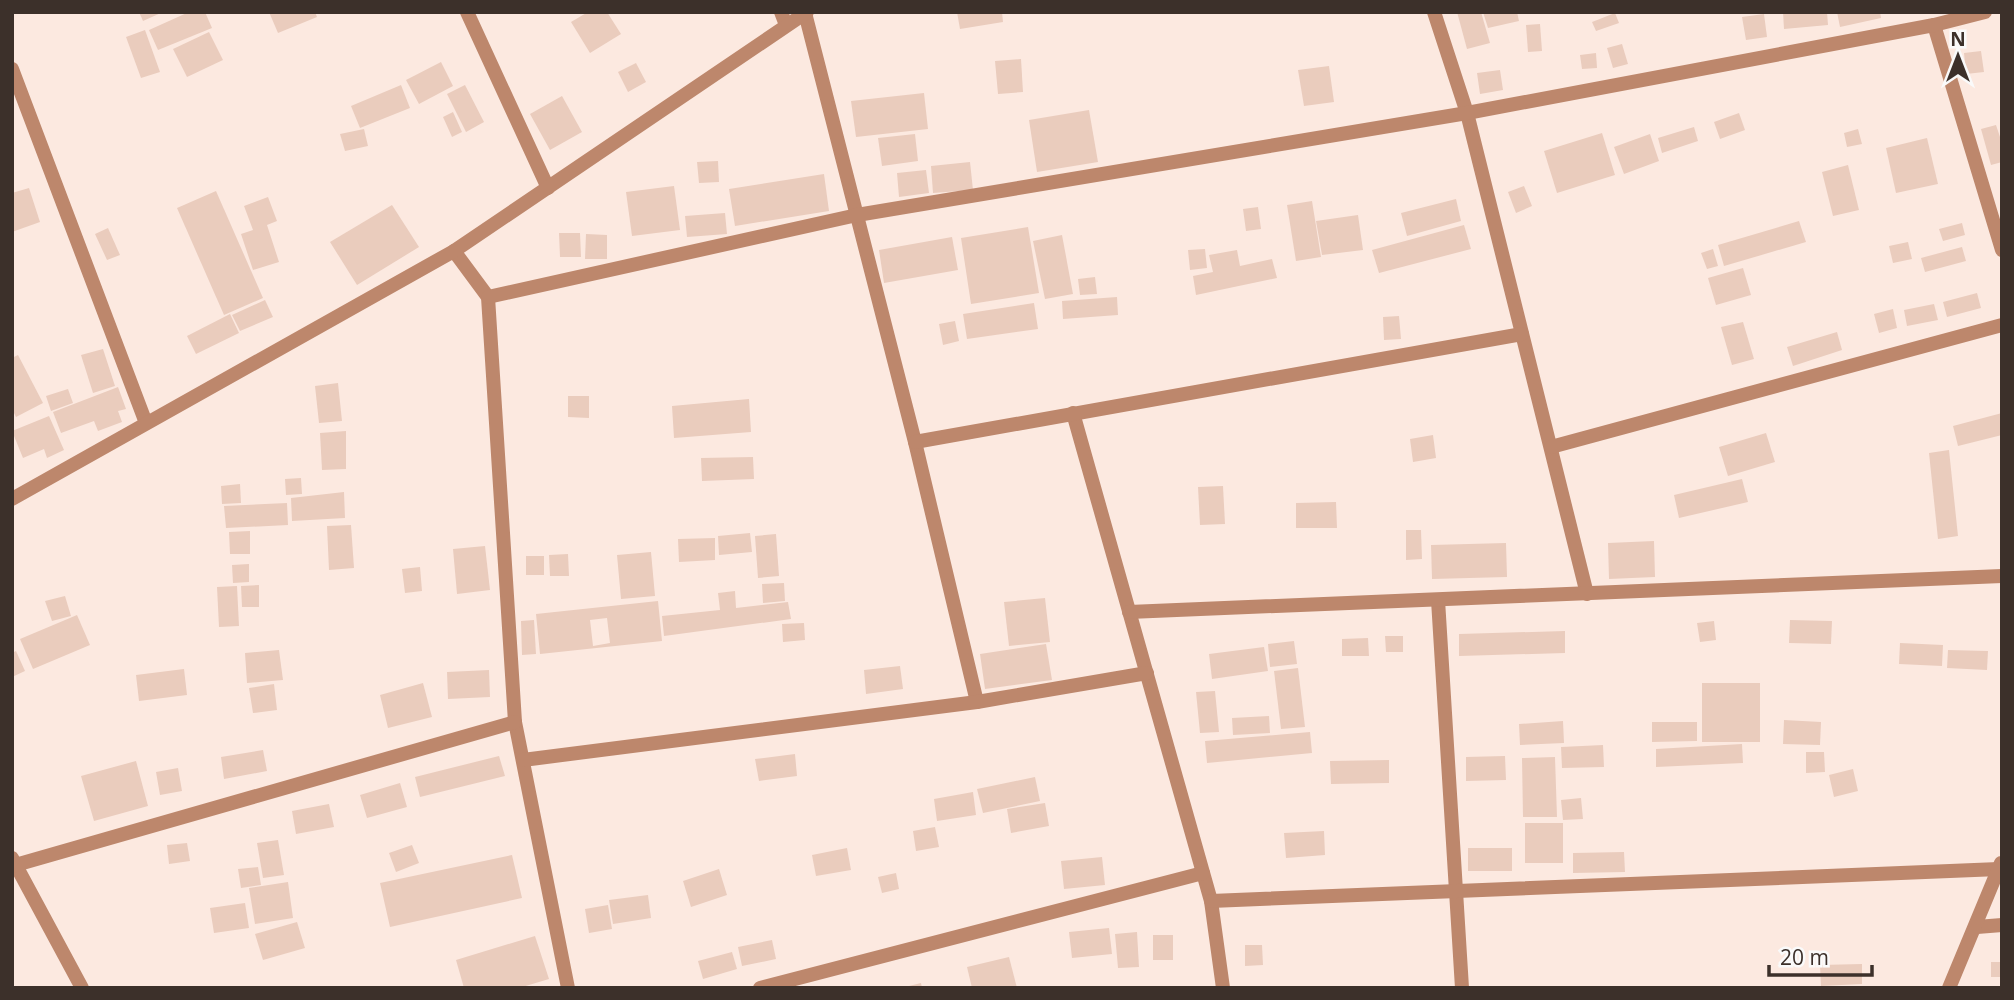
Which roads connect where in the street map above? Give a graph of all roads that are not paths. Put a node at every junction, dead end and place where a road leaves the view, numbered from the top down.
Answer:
1 (467, 12) edge
2 (1434, 12) edge
3 (1985, 12) edge
4 (806, 13) edge
5 (784, 18) edge
6 (1934, 25) junction
7 (12, 69) edge
8 (1467, 113) junction
9 (548, 187) junction
10 (857, 215) junction
11 (2002, 250) edge
12 (454, 251) junction
13 (488, 297) junction
14 (2002, 325) edge
15 (1522, 334) junction
16 (1073, 413) junction
17 (146, 423) junction
18 (915, 442) junction
19 (1551, 447) junction
20 (12, 499) edge
21 (2002, 576) edge
22 (1587, 594) junction
23 (1438, 600) junction
24 (1129, 612) junction
25 (1147, 673) junction
26 (977, 702) junction
27 (515, 722) junction
28 (523, 760) junction
29 (13, 863) edge
30 (2000, 866) edge
31 (1203, 873) junction
32 (1456, 891) junction
33 (1211, 901) junction
34 (2002, 925) edge
35 (1977, 927) junction
36 (811, 981) edge
37 (82, 988) edge
38 (568, 988) edge
39 (760, 988) edge
40 (1223, 988) edge
41 (1462, 988) edge
42 (1949, 988) edge

1 - 9 street
2 - 8 street
3 - 6 street
4 - 5 street
4 - 10 street
5 - 9 street
6 - 8 street
6 - 11 street
7 - 17 street
8 - 10 street
8 - 15 street
9 - 12 street
10 - 13 street
10 - 18 street
12 - 13 street
12 - 17 street
13 - 27 street
14 - 19 street
15 - 16 street
15 - 19 street
16 - 18 street
16 - 24 street
17 - 20 street
18 - 26 street
19 - 22 street
21 - 22 street
22 - 23 street
23 - 24 street
23 - 32 street
24 - 25 street
25 - 26 street
25 - 31 street
26 - 28 street
27 - 28 street
27 - 29 street
28 - 38 street
29 - 37 street
30 - 32 street
30 - 35 street
31 - 33 street
31 - 36 street
32 - 33 street
32 - 41 street
33 - 40 street
34 - 35 street
35 - 42 street
36 - 39 street

